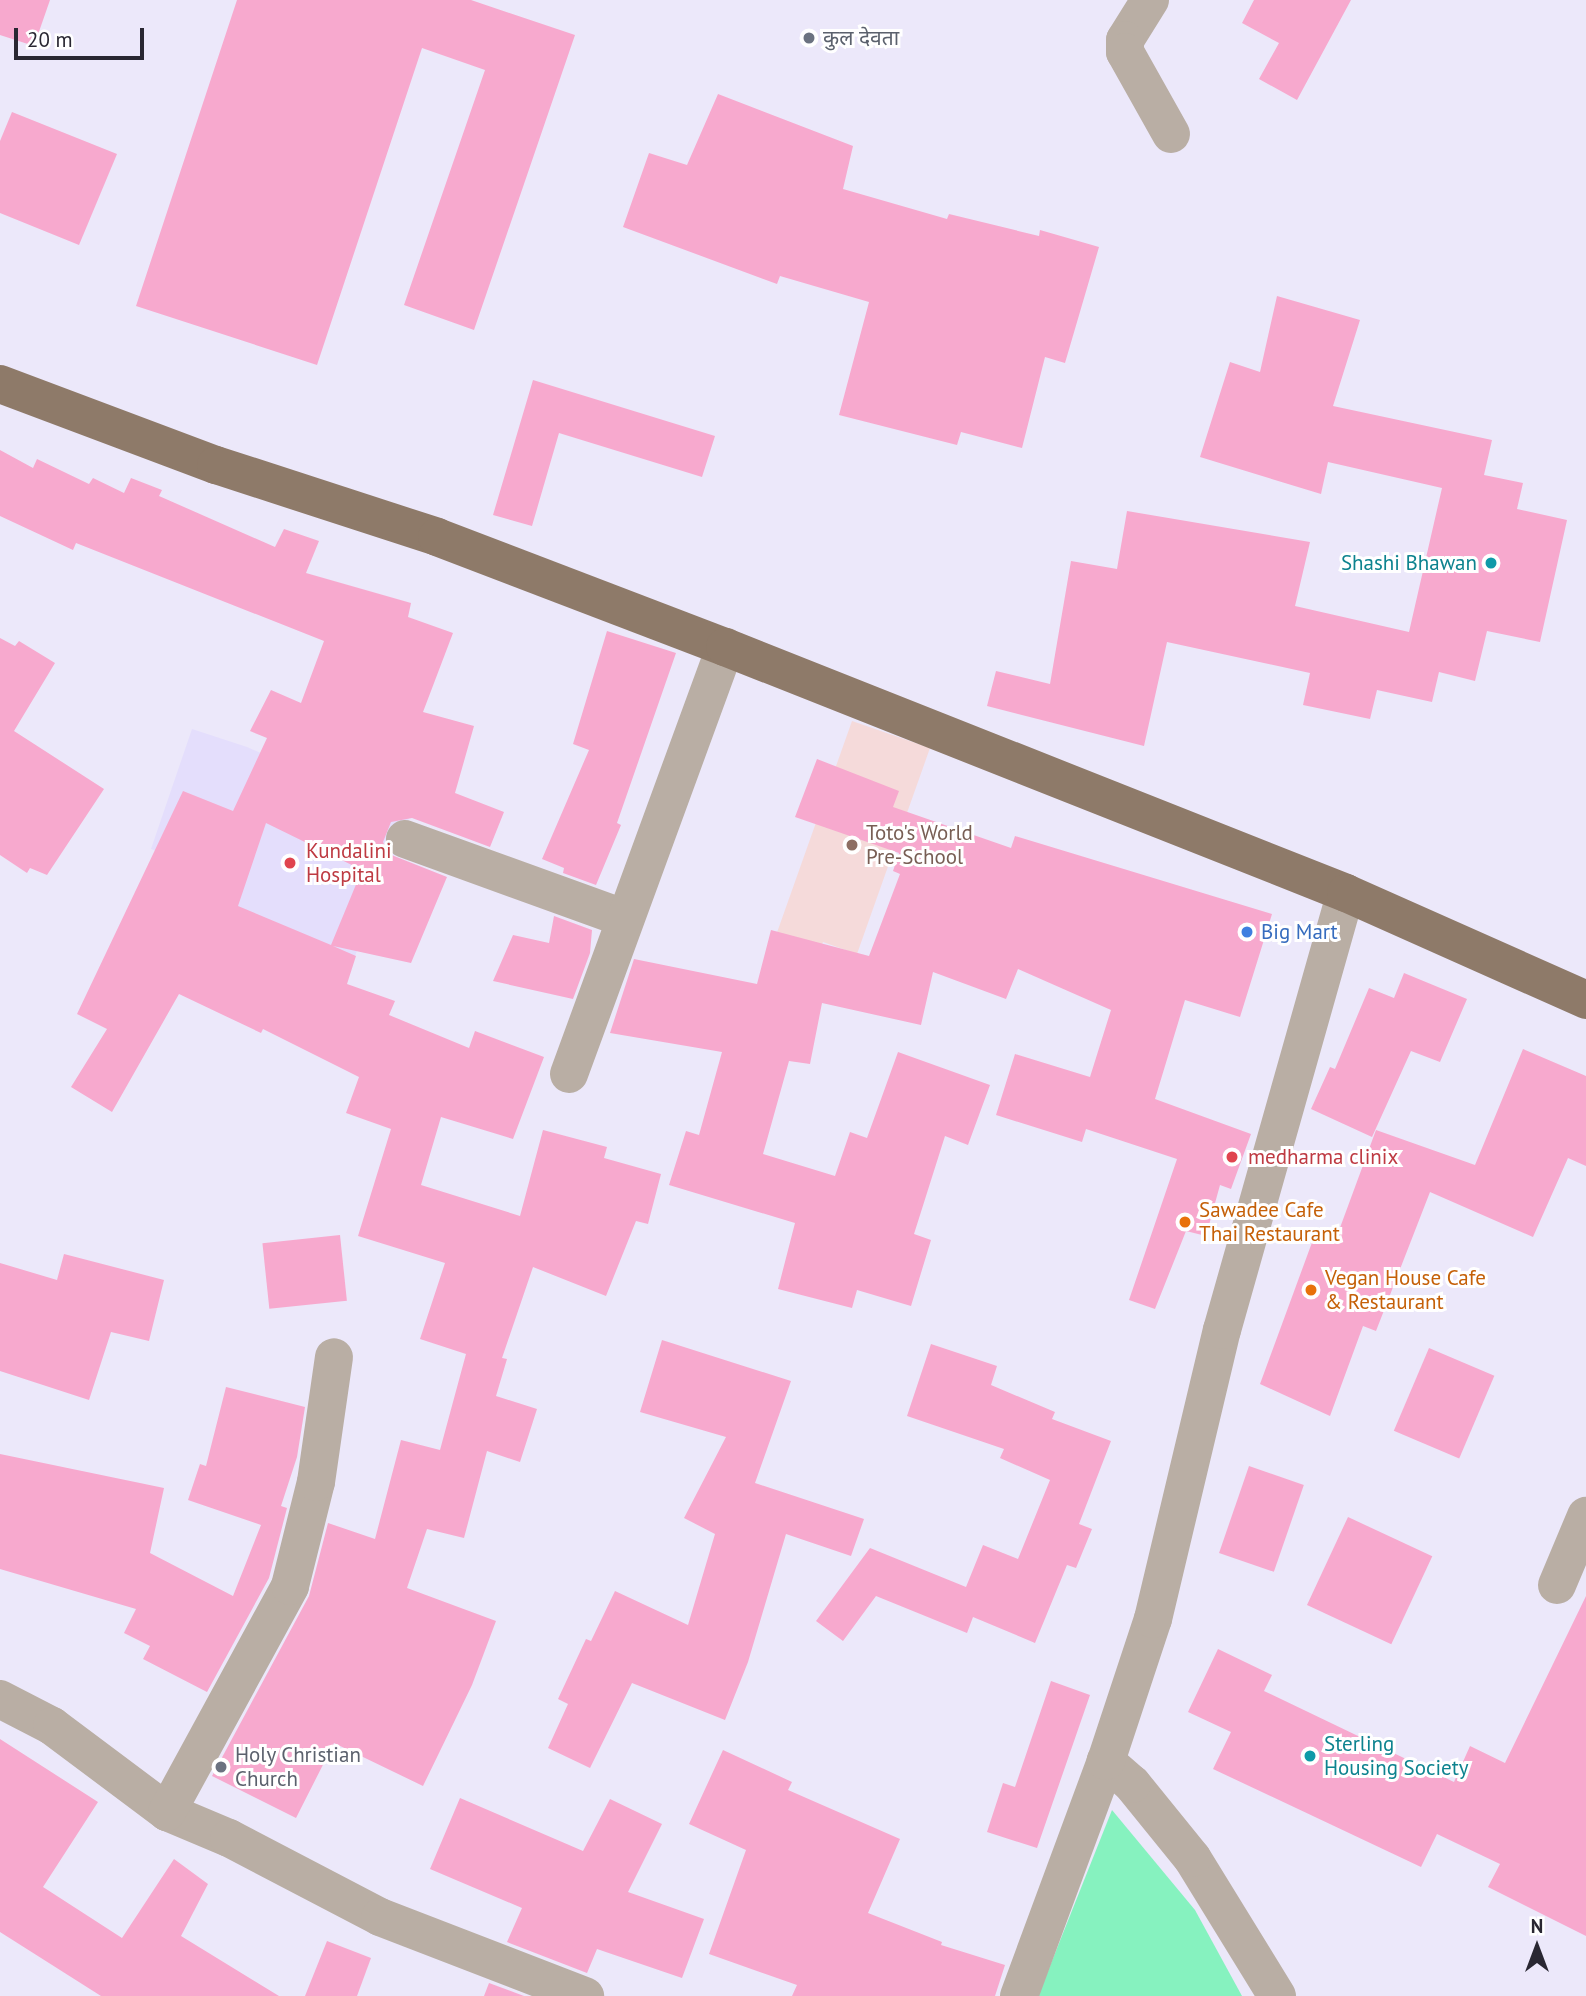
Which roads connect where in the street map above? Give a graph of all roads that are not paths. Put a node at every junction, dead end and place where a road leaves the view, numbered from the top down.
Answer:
1 (1150, 0) edge
2 (1171, 134) dead end
3 (0, 384) edge
4 (724, 647) junction
5 (405, 839) dead end
6 (1346, 893) junction
7 (623, 918) junction
8 (1586, 1000) edge
9 (569, 1074) dead end
10 (334, 1357) dead end
11 (1586, 1516) edge
12 (1557, 1585) dead end
13 (0, 1699) edge
14 (1106, 1761) junction
15 (167, 1812) junction
16 (585, 1996) edge
17 (1019, 1996) edge
18 (1277, 1996) edge

1 - 2 street
3 - 4 main road
4 - 6 main road
4 - 7 street
5 - 7 street
6 - 8 main road
6 - 14 street
7 - 9 street
10 - 15 street
11 - 12 street
13 - 15 street
14 - 17 street
14 - 18 street
15 - 16 street

